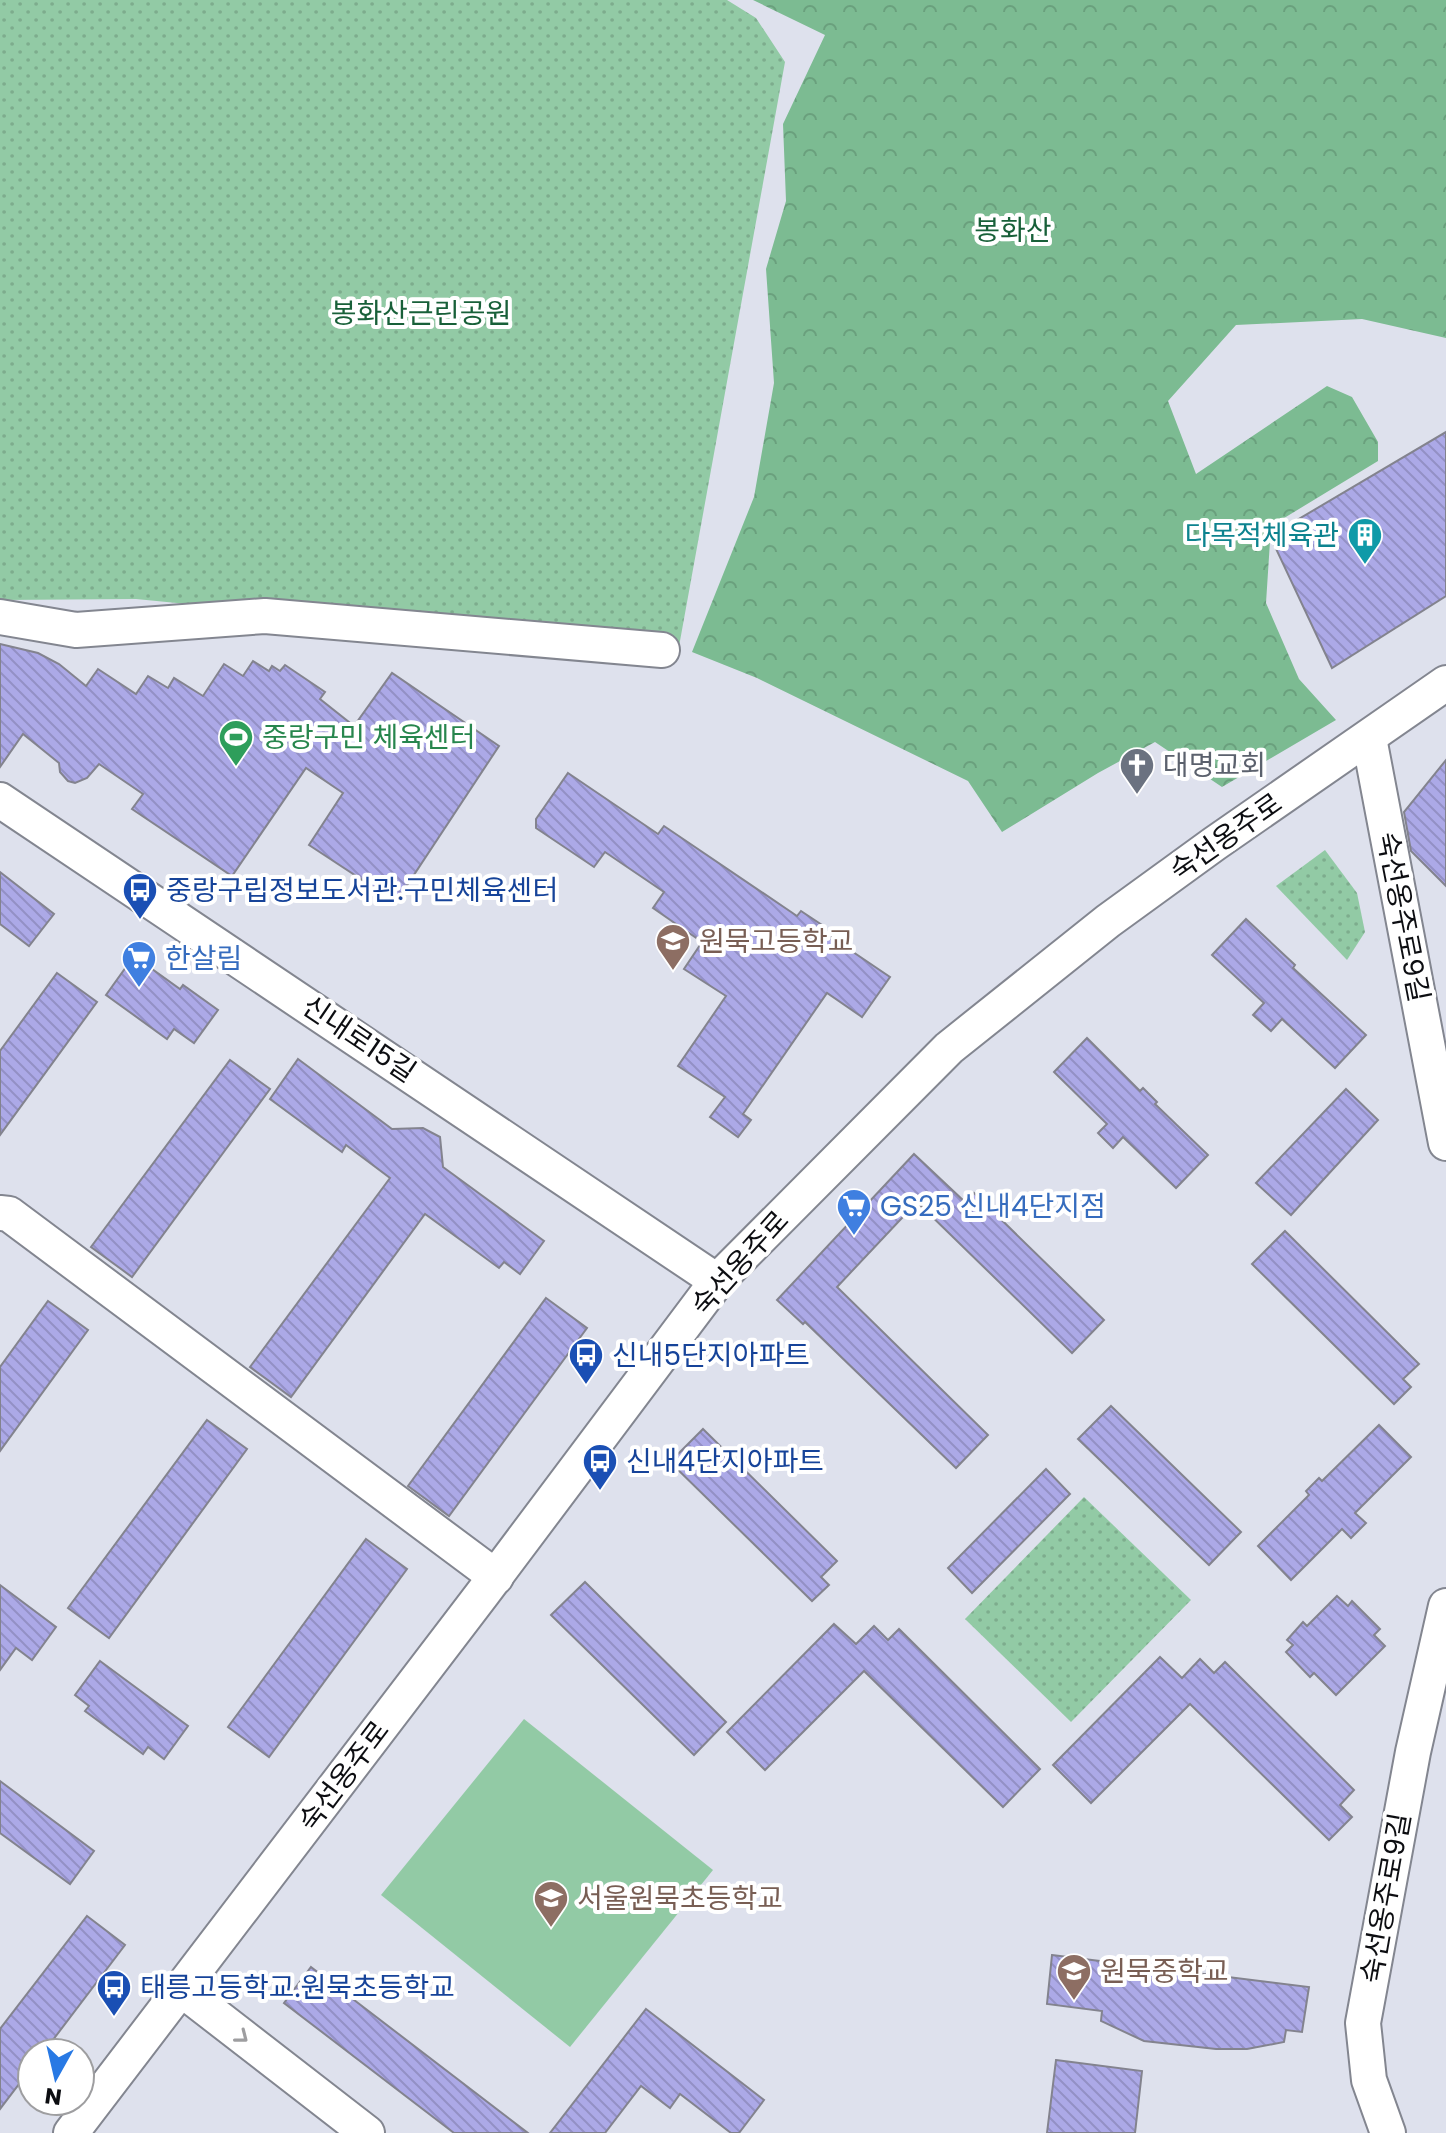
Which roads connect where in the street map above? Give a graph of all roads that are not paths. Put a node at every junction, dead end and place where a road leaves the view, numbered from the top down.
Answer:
1 (0, 617) edge
2 (662, 650) dead end
3 (1446, 683) edge
4 (1369, 738) junction
5 (0, 800) edge
6 (1446, 1143) edge
7 (3, 1218) edge
8 (717, 1281) junction
9 (496, 1577) junction
10 (1446, 1606) edge
11 (1435, 1662) junction
12 (1446, 1695) edge
13 (181, 1989) junction
14 (89, 2127) edge
15 (367, 2133) edge
16 (1388, 2133) edge

1 - 2 street
3 - 4 street, 숙선옹주로
4 - 6 street, 숙선옹주로9길
4 - 8 street, 숙선옹주로
5 - 8 street, 신내로15길
7 - 9 street
8 - 9 street, 숙선옹주로
9 - 13 street, 숙선옹주로
10 - 11 street, 숙선옹주로9길
11 - 12 street, 숙선옹주로9길
11 - 16 street, 숙선옹주로9길
13 - 14 street, 숙선옹주로
13 -> 15 street

